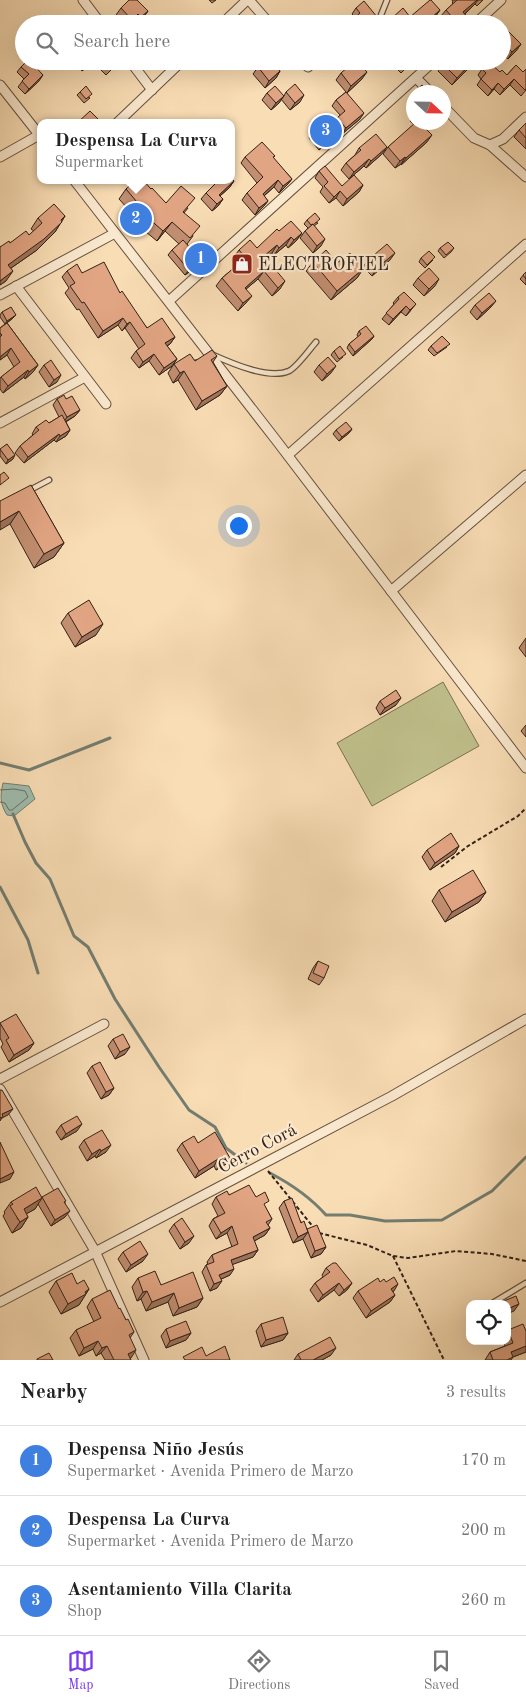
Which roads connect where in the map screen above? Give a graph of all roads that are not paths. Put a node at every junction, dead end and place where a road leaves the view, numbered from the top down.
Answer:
1 (83, 0) edge
2 (248, 0) edge
3 (387, 0) edge
4 (501, 0) edge
5 (94, 15) edge
6 (232, 15) edge
7 (262, 15) edge
8 (381, 15) edge
9 (485, 15) edge
10 (137, 70) edge
11 (173, 70) edge
12 (424, 70) edge
13 (416, 78) junction
14 (0, 85) edge
15 (423, 85) edge
16 (152, 90) junction
17 (451, 114) edge
18 (526, 117) edge
19 (121, 119) edge
20 (37, 132) edge
21 (37, 138) edge
22 (490, 145) junction
23 (0, 157) edge
24 (526, 177) edge
25 (77, 184) edge
26 (115, 233) junction
27 (526, 244) edge
28 (16, 286) junction
29 (0, 294) edge
30 (169, 301) junction
31 (316, 342) dead end
32 (209, 353) junction
33 (86, 377) junction
34 (106, 404) dead end
35 (0, 423) edge
36 (288, 455) junction
37 (526, 476) edge
38 (50, 480) dead end
39 (25, 493) edge
40 (391, 592) junction
41 (526, 768) edge
42 (526, 1019) edge
43 (104, 1024) dead end
44 (0, 1079) edge
45 (0, 1088) edge
46 (94, 1251) junction
47 (526, 1283) edge
48 (498, 1300) edge
49 (0, 1302) edge
50 (144, 1360) edge

1 - 5 street
2 - 6 street
2 - 7 street
3 - 8 lane
4 - 9 street
10 - 16 street
11 - 16 street
12 - 13 street
13 - 15 street
13 - 30 street
14 - 20 street
16 - 19 street
17 - 22 street
18 - 22 street
21 - 23 street
22 - 24 street
25 - 26 street
26 - 28 street
26 - 30 street
27 - 36 street
28 - 29 street
28 - 33 street
30 - 32 street
31 - 32 lane
32 - 36 street
33 - 34 street
33 - 35 street
36 - 40 street
37 - 40 street
38 - 39 lane
40 - 41 street
42 - 46 street, Cerro Corá
43 - 44 street
45 - 46 street
46 - 49 street, Cerro Corá
46 - 50 street
47 - 48 lane

